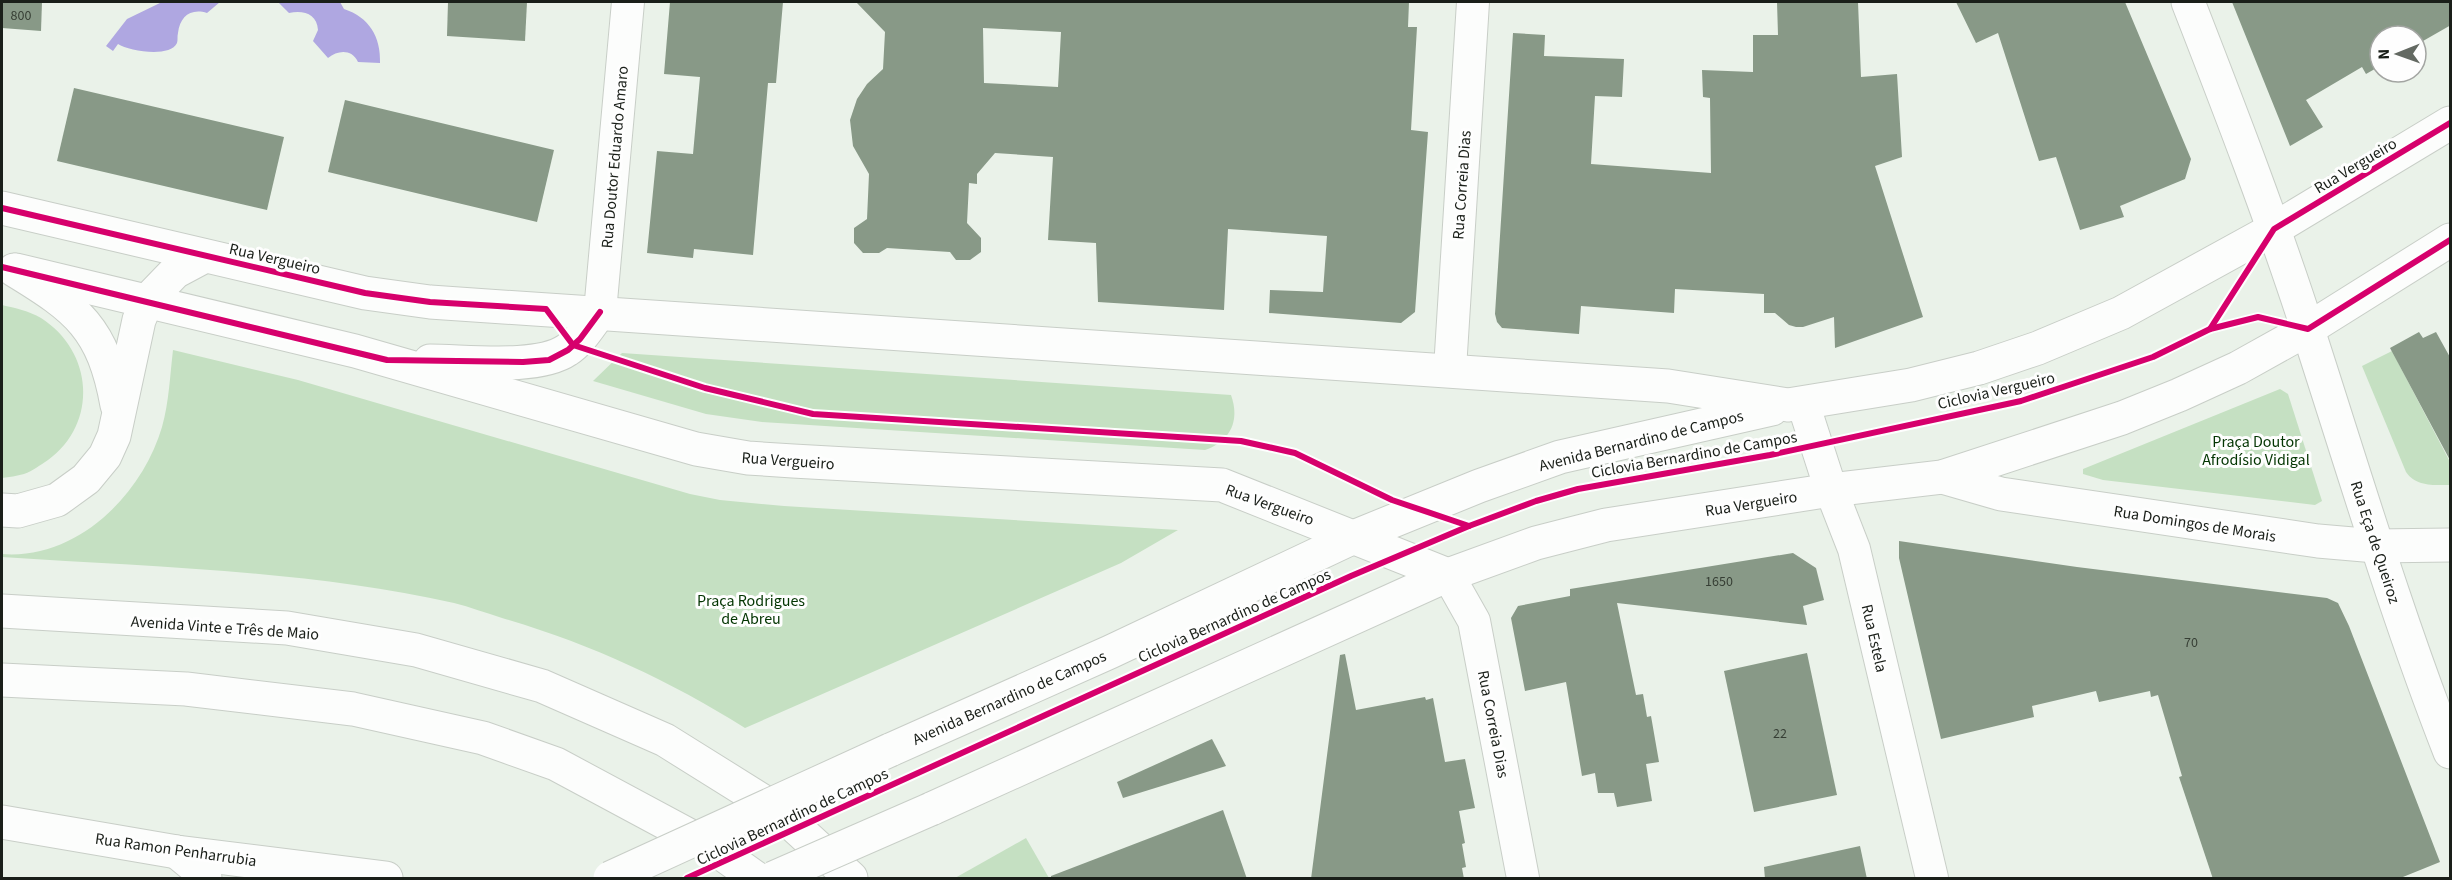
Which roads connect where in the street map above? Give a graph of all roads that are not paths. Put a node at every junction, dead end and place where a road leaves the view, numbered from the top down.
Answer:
1 (628, 2) edge
2 (1473, 2) edge
3 (2188, 2) edge
4 (2451, 123) edge
5 (2, 208) edge
6 (2274, 230) junction
7 (2451, 240) edge
8 (206, 256) junction
9 (8, 268) edge
10 (147, 301) junction
11 (600, 312) junction
12 (2308, 329) junction
13 (387, 360) junction
14 (1450, 369) junction
15 (1795, 404) junction
16 (118, 415) junction
17 (1942, 477) junction
18 (1832, 490) junction
19 (2, 510) edge
20 (1356, 537) junction
21 (2451, 545) edge
22 (2376, 546) junction
23 (1448, 575) junction
24 (2, 611) edge
25 (2, 680) edge
26 (2451, 752) edge
27 (2, 822) edge
28 (177, 852) junction
29 (205, 879) edge
30 (386, 879) edge
31 (610, 879) edge
32 (756, 879) edge
33 (773, 879) edge
34 (851, 879) edge
35 (1523, 879) edge
36 (1932, 879) edge

1 - 11 street, Rua Doutor Eduardo Amaro
2 - 14 street, Rua Correia Dias
3 - 6 main road, Rua Eça de Queiroz
4 - 6 main road, Rua Vergueiro
5 - 8 main road, Rua Vergueiro
6 - 12 main road, Rua Eça de Queiroz
6 - 15 main road, Rua Vergueiro
7 - 12 main road, Rua Vergueiro
8 - 10 main road
8 - 11 main road, Rua Vergueiro
9 - 10 main road, Rua Vergueiro
9 - 16 main road
10 - 13 main road, Rua Vergueiro
10 - 16 main road
11 - 13 main road
11 - 14 main road, Rua Vergueiro
12 - 17 main road, Rua Vergueiro
12 - 22 main road, Rua Eça de Queiroz
13 - 20 main road, Rua Vergueiro
14 - 15 main road, Rua Vergueiro
15 - 18 street, Rua Estela
15 - 20 main road, Avenida Bernardino de Campos
16 - 19 main road
17 - 18 main road, Rua Vergueiro
17 - 22 main road, Rua Domingos de Morais
18 - 23 main road, Rua Vergueiro
18 - 36 street, Rua Estela
20 - 23 main road, Rua Vergueiro
20 - 31 main road, Avenida Bernardino de Campos, bridge
21 - 22 main road, Rua Domingos de Morais
22 - 26 main road, Rua Eça de Queiroz
23 - 33 main road, bridge
23 - 35 street, Rua Correia Dias
24 - 34 main road, Avenida Vinte e Três de Maio
25 - 32 main road
27 - 28 main road, Rua Ramon Penharrubia
28 - 29 main road
28 - 30 main road, Rua Ramon Penharrubia

